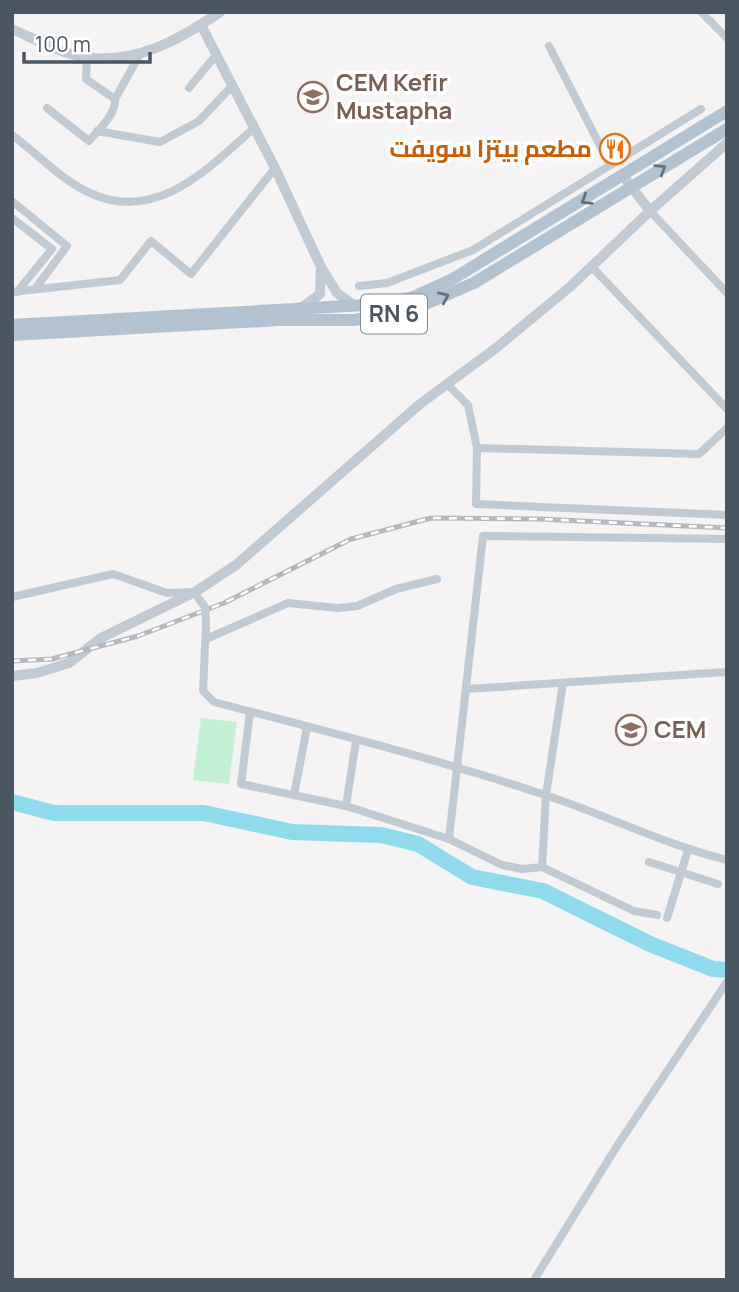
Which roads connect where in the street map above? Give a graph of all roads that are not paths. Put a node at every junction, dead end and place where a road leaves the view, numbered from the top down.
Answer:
1 (220, 12) edge
2 (701, 12) edge
3 (201, 25) junction
4 (12, 29) edge
5 (727, 38) edge
6 (549, 46) dead end
7 (140, 54) junction
8 (216, 55) junction
9 (88, 57) junction
10 (231, 87) junction
11 (189, 88) dead end
12 (115, 99) junction
13 (47, 108) dead end
14 (701, 108) dead end
15 (727, 111) edge
16 (688, 116) junction
17 (254, 128) junction
18 (727, 129) edge
19 (696, 130) junction
20 (97, 131) junction
21 (12, 135) edge
22 (727, 143) edge
23 (610, 165) junction
24 (275, 168) junction
25 (623, 176) junction
26 (632, 187) junction
27 (12, 201) edge
28 (650, 211) junction
29 (12, 218) edge
30 (591, 266) junction
31 (321, 267) junction
32 (359, 286) dead end
33 (35, 289) junction
34 (15, 292) edge
35 (337, 293) junction
36 (727, 293) edge
37 (320, 294) junction
38 (355, 306) junction
39 (300, 309) junction
40 (327, 312) junction
41 (12, 325) edge
42 (12, 335) edge
43 (447, 384) junction
44 (727, 409) edge
45 (727, 428) edge
46 (477, 448) junction
47 (727, 515) edge
48 (727, 539) edge
49 (437, 579) dead end
50 (197, 596) junction
51 (12, 597) edge
52 (206, 639) junction
53 (727, 673) edge
54 (12, 676) edge
55 (563, 683) junction
56 (466, 689) junction
57 (250, 712) junction
58 (307, 727) junction
59 (356, 741) junction
60 (458, 766) junction
61 (293, 794) junction
62 (546, 795) junction
63 (346, 806) junction
64 (449, 839) junction
65 (688, 850) junction
66 (727, 860) edge
67 (649, 862) dead end
68 (542, 867) junction
69 (682, 874) junction
70 (718, 884) dead end
71 (657, 915) dead end
72 (667, 918) dead end
73 (727, 982) edge
74 (534, 1280) edge

1 - 3 street
2 - 5 street
3 - 7 street
3 - 8 street
4 - 9 street
6 - 23 street
7 - 9 street
7 - 12 street
8 - 10 street
8 - 11 street
9 - 12 street
10 - 17 street
10 - 20 street
12 - 20 street
13 - 20 street
14 - 16 street
15 - 19 main road, RN 6
16 - 19 street
16 - 23 street
17 - 21 street
17 - 24 street
26 -> 18 main road, RN 6
19 - 25 main road, RN 6
22 - 28 street
23 - 32 street
24 - 31 street
24 - 33 street
25 - 26 street
25 -> 38 main road, RN 6
26 - 28 street
40 -> 26 main road, RN 6
27 - 33 street
28 - 30 street
28 - 36 street
29 - 34 street
30 - 43 street
30 - 44 street
31 - 35 street
31 - 37 street
33 - 34 street
35 - 38 street
35 - 40 street
37 - 39 street
37 - 40 street
38 - 40 main road, RN 6
39 - 40 main road, RN 6
39 - 41 main road, RN 6
40 - 42 main road, RN 6
43 - 46 street
43 - 50 street
45 - 46 street
46 - 47 street
48 - 56 street
49 - 52 street
50 - 51 street
50 - 52 street, bridge
50 - 54 street
52 - 57 street
53 - 55 street
55 - 56 street
55 - 62 street
56 - 60 street
57 - 58 street
57 - 61 street
58 - 59 street
58 - 61 street
59 - 60 street
59 - 63 street
60 - 62 street
60 - 64 street
61 - 63 street
62 - 65 street
62 - 68 street
63 - 64 street
64 - 68 street
65 - 66 street
65 - 69 street
67 - 69 street
68 - 71 street
69 - 70 street
69 - 72 street
73 - 74 street

